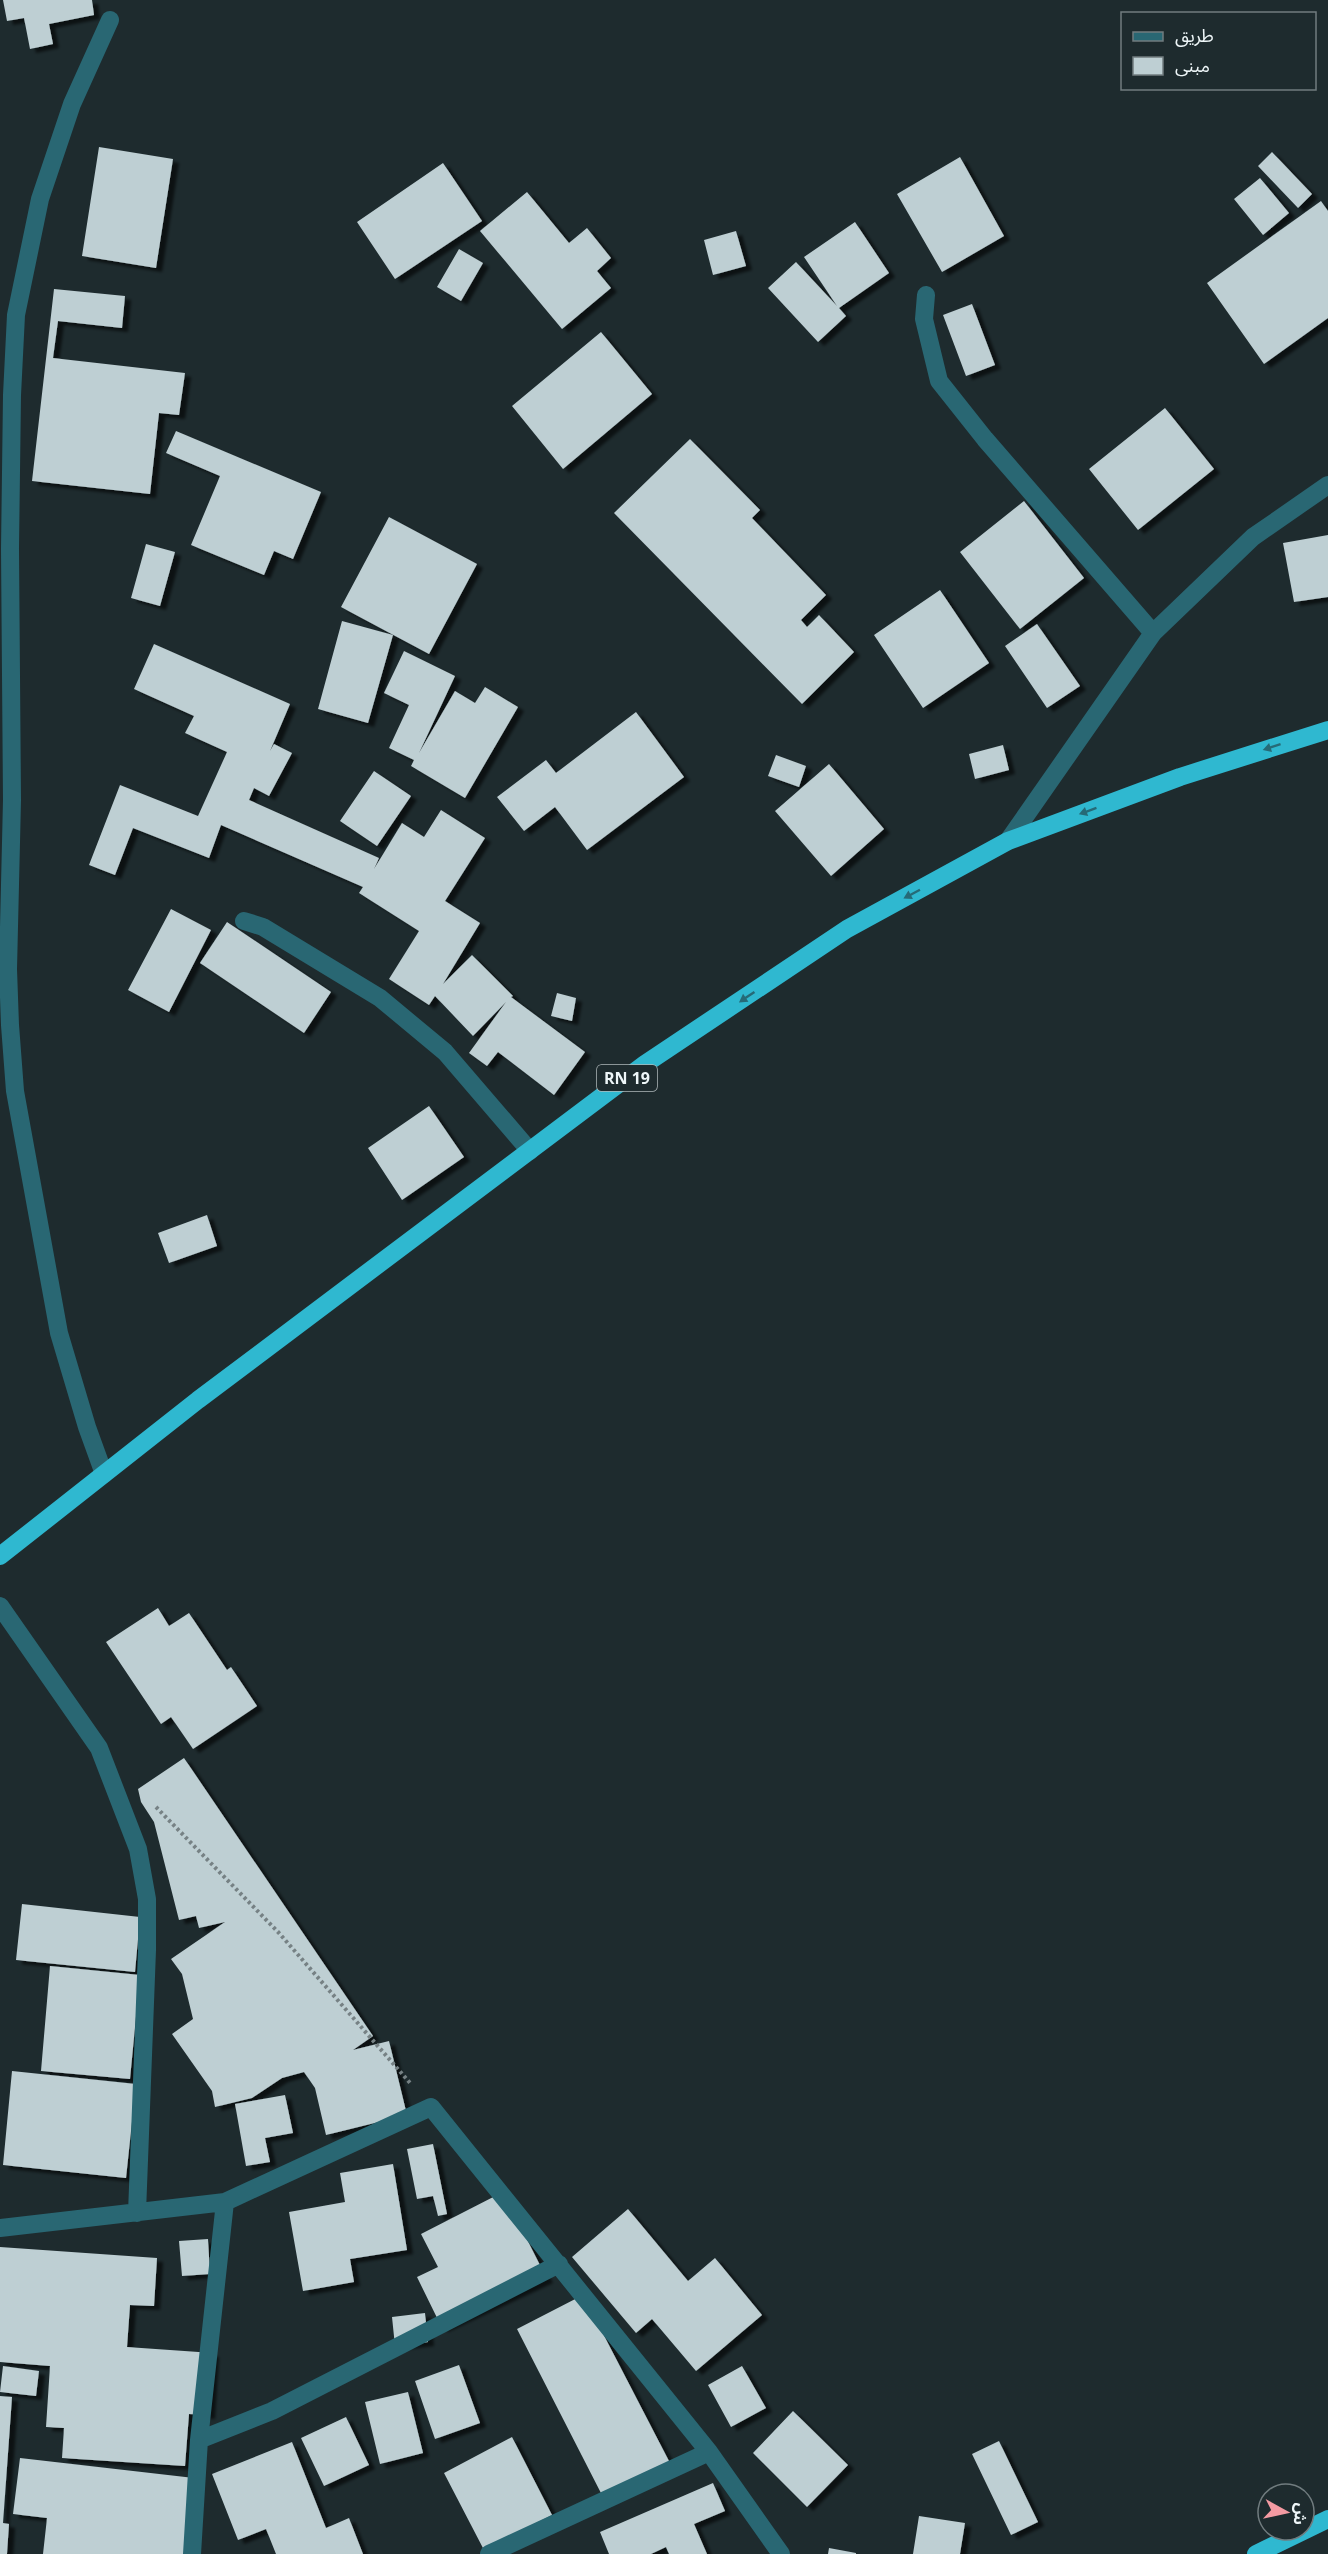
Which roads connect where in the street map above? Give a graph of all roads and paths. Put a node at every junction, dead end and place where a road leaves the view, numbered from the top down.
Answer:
1 (110, 20) dead end
2 (926, 295) dead end
3 (1328, 485) edge
4 (1153, 633) junction
5 (1328, 730) edge
6 (1008, 842) junction
7 (244, 921) dead end
8 (530, 1151) junction
9 (104, 1474) junction
10 (0, 1556) edge
11 (0, 1606) edge
12 (148, 1798) dead end
13 (431, 2107) junction
14 (225, 2202) junction
15 (137, 2213) junction
16 (0, 2228) edge
17 (559, 2264) junction
18 (199, 2440) junction
19 (709, 2452) junction
20 (1328, 2519) edge
21 (192, 2554) edge
22 (489, 2554) edge
23 (781, 2554) edge
24 (1256, 2554) edge

1 - 9 street
2 - 4 street
3 - 4 street
4 - 6 street
5 -> 6 highway, RN 19
6 -> 8 highway, RN 19
7 - 8 street
8 - 9 highway, RN 19
9 - 10 highway, RN 19
11 - 15 street
12 - 13 path
13 - 14 street
13 - 17 street
14 - 15 street
14 - 18 street
15 - 16 street
17 - 18 street
17 - 19 street
18 - 21 street
19 - 22 street
19 - 23 street
20 - 24 highway

